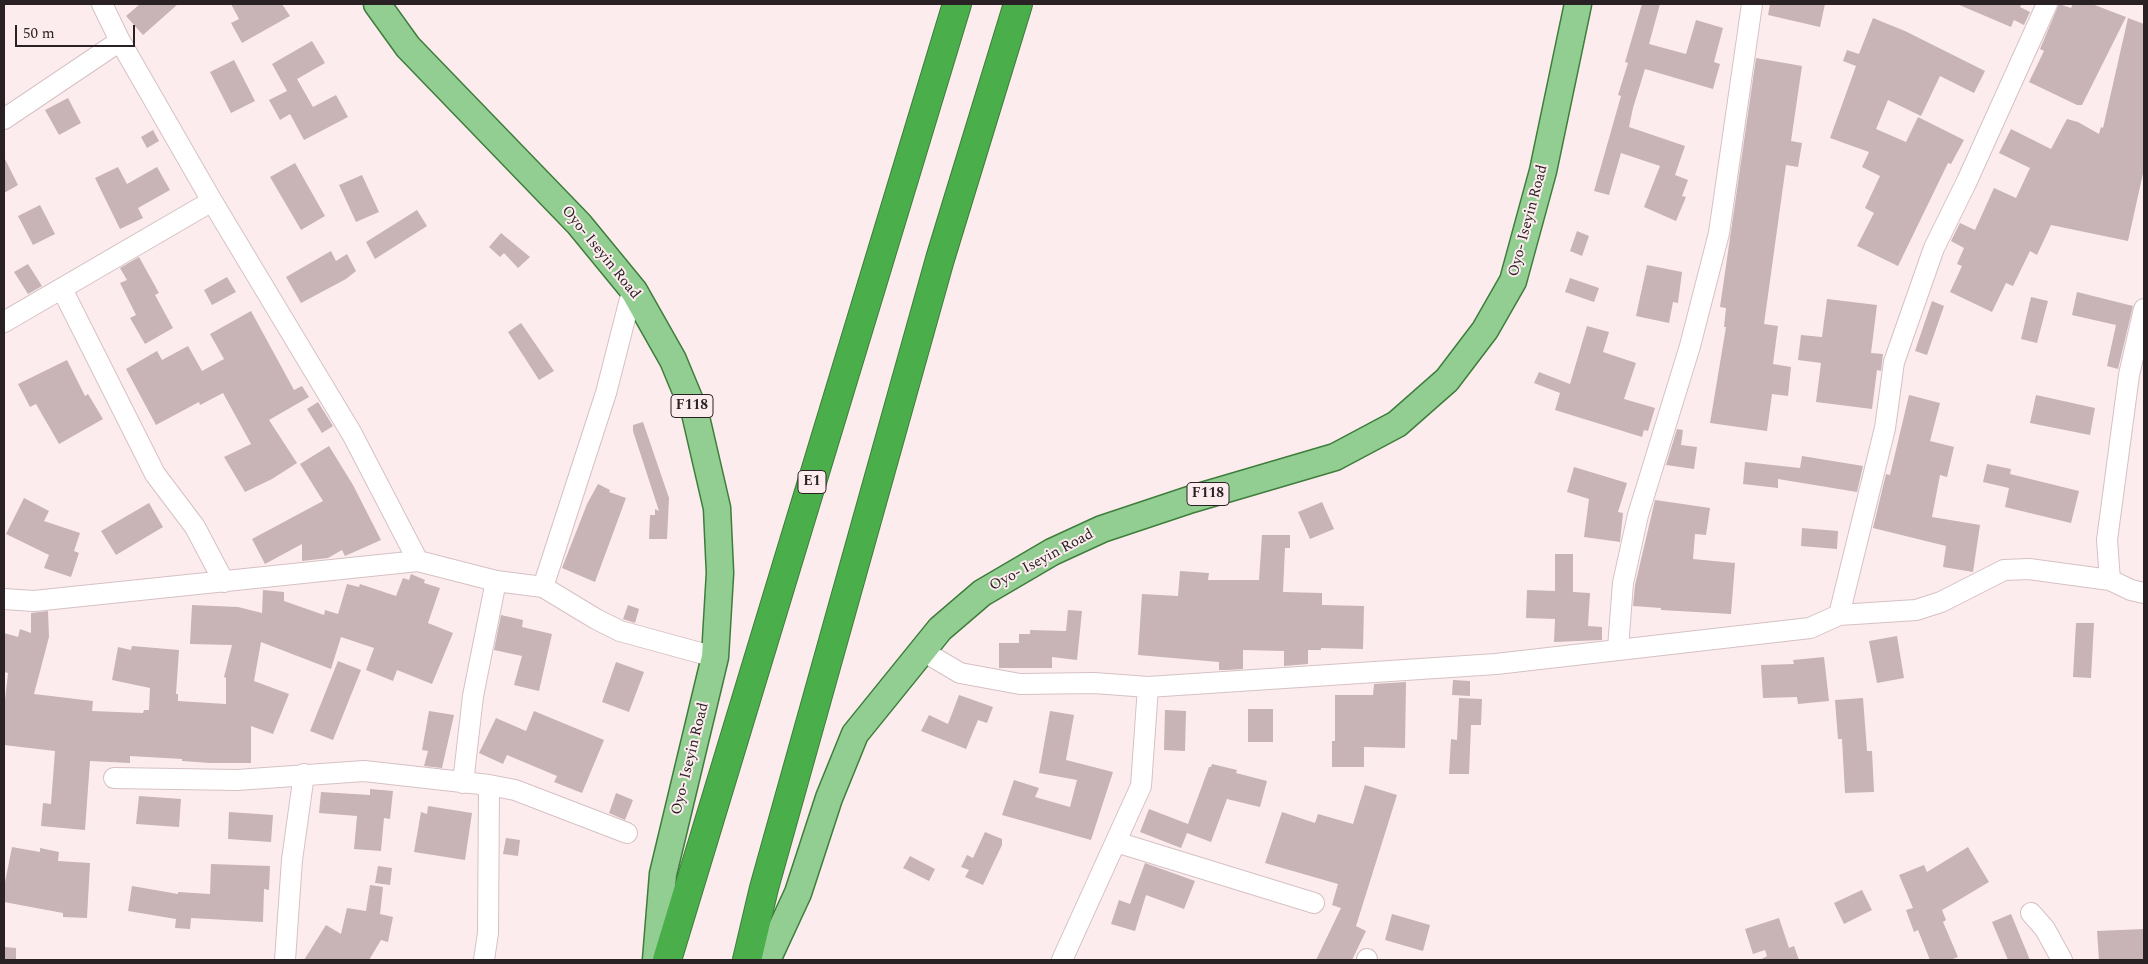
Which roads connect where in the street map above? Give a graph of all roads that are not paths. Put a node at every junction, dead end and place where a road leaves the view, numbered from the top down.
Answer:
1 (102, 4) edge
2 (377, 4) edge
3 (957, 4) edge
4 (1018, 4) edge
5 (1578, 4) edge
6 (1752, 4) edge
7 (2047, 4) edge
8 (120, 41) junction
9 (4, 119) edge
10 (212, 201) junction
11 (62, 289) junction
12 (630, 299) dead end
13 (2144, 309) edge
14 (4, 322) edge
15 (418, 561) junction
16 (2110, 580) junction
17 (496, 581) junction
18 (224, 582) junction
19 (543, 587) junction
20 (2144, 593) edge
21 (4, 600) edge
22 (1839, 615) junction
23 (1618, 648) junction
24 (922, 650) junction
25 (715, 657) junction
26 (1148, 687) junction
27 (304, 774) junction
28 (114, 778) dead end
29 (463, 783) junction
30 (489, 785) junction
31 (627, 833) dead end
32 (1116, 842) junction
33 (1314, 903) dead end
34 (2030, 913) dead end
35 (669, 958) edge
36 (761, 958) edge
37 (285, 960) edge
38 (484, 960) edge
39 (1062, 960) edge
40 (2062, 960) edge

1 - 8 street
2 - 25 main road, Oyo- Iseyin Road / F118
3 - 35 highway, E1
4 - 36 highway
5 - 24 main road, Oyo- Iseyin Road / F118
6 - 23 street
7 - 22 street
8 - 9 street
8 - 10 street
10 - 11 street
10 - 15 street
11 - 14 street
11 - 18 street
12 - 19 street
13 - 16 street
15 - 17 street
15 - 18 street
16 - 20 street
16 - 22 street
17 - 19 street
17 - 29 street
18 - 21 street
19 - 25 street
22 - 23 street
23 - 26 street
24 - 26 street
24 - 36 main road, Oyo- Iseyin Road / F118
25 - 35 main road, Oyo- Iseyin Road / F118
26 - 32 street
27 - 28 street
27 - 29 street
27 - 37 street
29 - 30 street
30 - 31 street
30 - 38 street
32 - 33 street
32 - 39 street
34 - 40 street

